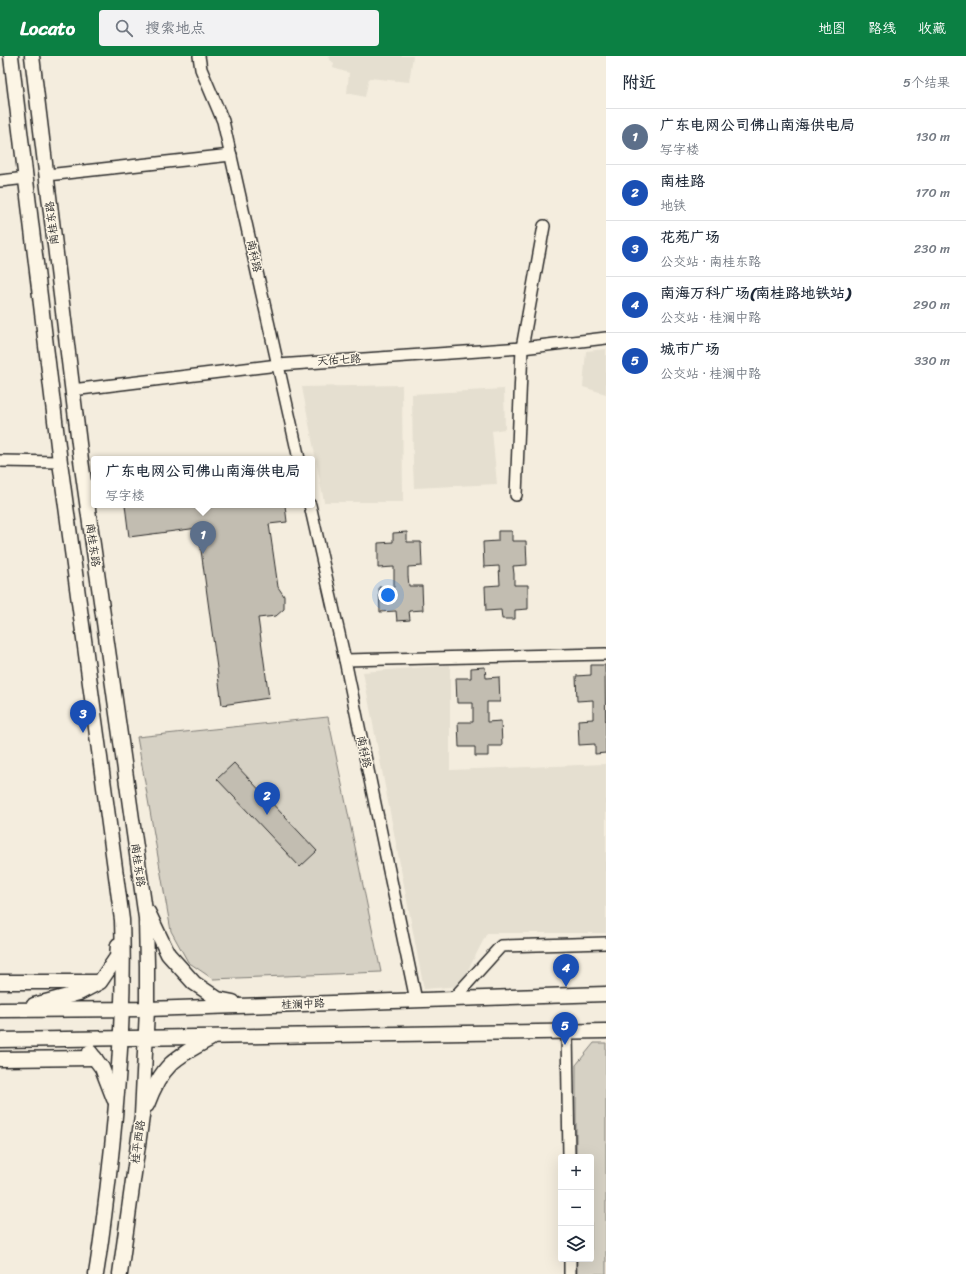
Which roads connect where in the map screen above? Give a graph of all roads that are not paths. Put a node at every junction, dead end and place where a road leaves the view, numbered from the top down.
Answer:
1 (11, 56) edge
2 (32, 56) edge
3 (199, 56) edge
4 (231, 155) junction
5 (47, 175) junction
6 (26, 178) junction
7 (0, 180) edge
8 (544, 226) dead end
9 (606, 338) edge
10 (522, 348) junction
11 (278, 365) junction
12 (72, 390) junction
13 (298, 456) edge
14 (0, 461) edge
15 (60, 462) junction
16 (516, 495) dead end
17 (311, 508) edge
18 (606, 654) edge
19 (345, 660) junction
20 (143, 903) junction
21 (121, 912) junction
22 (606, 943) edge
23 (0, 982) edge
24 (100, 982) junction
25 (606, 994) edge
26 (453, 999) junction
27 (416, 1000) junction
28 (254, 1006) junction
29 (122, 1009) junction
30 (147, 1009) junction
31 (0, 1010) edge
32 (17, 1010) junction
33 (606, 1031) edge
34 (567, 1032) junction
35 (212, 1038) junction
36 (121, 1039) junction
37 (146, 1039) junction
38 (0, 1040) edge
39 (61, 1040) junction
40 (95, 1058) junction
41 (0, 1059) edge
42 (116, 1103) junction
43 (141, 1120) junction
44 (569, 1154) edge
45 (570, 1262) edge
46 (96, 1274) edge
47 (120, 1274) edge
48 (570, 1274) edge

1 - 6 main road, 南桂东路
2 - 5 main road, 南桂东路
3 - 4 street, 南科路
4 - 5 street
4 - 11 street, 南科路
5 - 12 main road, 南桂东路
6 - 7 street
6 - 15 main road, 南桂东路
8 - 10 street
9 - 10 street, 天佑七路
10 - 11 street, 天佑七路
10 - 16 street
11 - 12 street, 天佑七路
11 - 13 street, 南科路
12 - 20 main road, 南桂东路
14 - 15 street
15 - 21 main road, 南桂东路
17 - 19 street, 南科路
18 - 19 street
19 - 27 street, 南科路
20 - 28 main road
20 - 30 main road, 南桂东路
21 - 24 main road
21 - 29 main road, 南桂东路
22 - 26 street
23 - 24 main road
24 - 32 main road
25 - 26 main road, 桂澜中路
26 - 27 main road, 桂澜中路
27 - 28 main road, 桂澜中路
28 - 30 main road, 桂澜中路
29 - 30 main road, 桂澜中路
29 - 32 main road, 桂澜中路
29 - 36 main road
30 - 37 main road, 桂平西路
31 - 32 main road, 桂澜中路
33 - 34 main road
34 - 35 main road
34 - 44 street
35 - 37 main road
35 - 43 main road
36 - 37 main road
36 - 39 main road
36 - 42 main road
37 - 43 main road, 桂平西路
38 - 39 main road
39 - 40 main road
40 - 41 main road
40 - 42 main road
42 - 46 main road
43 - 47 main road, 桂平西路
45 - 48 street

